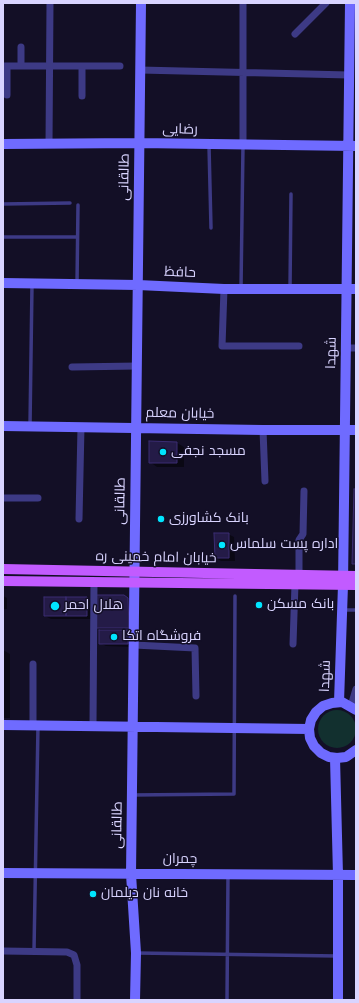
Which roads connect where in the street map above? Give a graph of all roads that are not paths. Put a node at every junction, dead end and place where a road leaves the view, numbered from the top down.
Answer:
1 (50, 3) edge
2 (141, 3) edge
3 (243, 3) edge
4 (326, 3) edge
5 (350, 3) edge
6 (295, 34) dead end
7 (20, 47) dead end
8 (5, 66) edge
9 (21, 66) junction
10 (50, 66) junction
11 (82, 66) junction
12 (120, 66) dead end
13 (140, 70) junction
14 (243, 72) junction
15 (351, 81) edge
16 (7, 95) dead end
17 (82, 96) dead end
18 (139, 143) junction
19 (3, 144) edge
20 (49, 144) junction
21 (209, 144) junction
22 (243, 145) junction
23 (352, 146) edge
24 (291, 194) dead end
25 (70, 203) dead end
26 (3, 204) edge
27 (78, 205) dead end
28 (211, 228) dead end
29 (3, 237) edge
30 (78, 237) junction
31 (3, 283) edge
32 (32, 284) junction
33 (77, 284) junction
34 (138, 286) junction
35 (242, 288) junction
36 (290, 288) junction
37 (224, 289) junction
38 (351, 289) edge
39 (299, 346) dead end
40 (351, 348) edge
41 (137, 366) junction
42 (72, 367) dead end
43 (3, 426) edge
44 (30, 426) junction
45 (81, 427) junction
46 (136, 427) junction
47 (345, 429) junction
48 (263, 430) junction
49 (356, 430) edge
50 (265, 481) dead end
51 (304, 491) dead end
52 (3, 498) edge
53 (38, 498) dead end
54 (79, 519) dead end
55 (3, 569) edge
56 (135, 572) junction
57 (356, 576) edge
58 (3, 580) edge
59 (297, 580) junction
60 (343, 580) junction
61 (94, 582) junction
62 (134, 582) junction
63 (356, 585) edge
64 (235, 596) dead end
65 (342, 610) junction
66 (356, 610) edge
67 (293, 644) dead end
68 (134, 645) junction
69 (32, 664) dead end
70 (356, 689) edge
71 (196, 696) dead end
72 (339, 702) junction
73 (353, 708) edge
74 (3, 725) edge
75 (93, 725) junction
76 (35, 726) junction
77 (133, 726) junction
78 (234, 728) junction
79 (309, 729) junction
80 (356, 750) edge
81 (335, 758) junction
82 (132, 794) junction
83 (3, 873) edge
84 (35, 874) junction
85 (131, 874) junction
86 (228, 874) junction
87 (338, 874) junction
88 (356, 875) edge
89 (34, 950) junction
90 (3, 951) edge
91 (136, 953) junction
92 (228, 954) junction
93 (339, 956) junction
94 (77, 1000) edge
95 (135, 1000) edge
96 (227, 1000) edge
97 (338, 1000) edge

1 - 10 street
2 - 13 street, طالقانی
3 - 14 street
4 - 6 street
5 - 15 street, شهدا
7 - 9 street
8 - 9 street
8 - 16 street
9 - 10 street
10 - 11 street
10 - 20 street
11 - 12 street
11 - 17 street
13 - 14 street
13 - 18 street, طالقانی
14 - 15 street
14 - 22 street
15 - 23 street, شهدا
18 - 20 street, رضایی
18 - 21 street, رضایی
18 - 34 street, طالقانی
19 - 20 street, رضایی
21 - 22 street, رضایی
21 - 28 lane
22 - 23 street, رضایی
22 - 35 lane
23 - 38 street, شهدا
24 - 36 lane
25 - 26 lane
27 - 30 lane
29 - 30 lane
30 - 33 lane
31 - 32 street, حافظ
32 - 33 street, حافظ
32 - 44 lane
33 - 34 street, حافظ
34 - 37 street, حافظ
34 - 41 street, طالقانی
35 - 36 street, حافظ
35 - 37 street, حافظ
36 - 38 street, حافظ
37 - 39 street
38 - 40 street, شهدا
40 - 47 street, شهدا
41 - 42 street
41 - 46 street, طالقانی
43 - 44 street, خیابان معلم
44 - 45 street, خیابان معلم
45 - 46 street, خیابان معلم
45 - 54 street
46 - 48 street, خیابان معلم
46 - 56 street, طالقانی
47 - 48 street, خیابان معلم
47 - 49 street, خیابان معلم
47 - 60 street, شهدا
48 - 50 street
51 - 59 street
52 - 53 street
55 - 56 main road, خیابان امام خمینی ره
56 - 59 main road, خیابان امام خمینی ره
56 - 62 street, طالقانی
57 - 60 main road, خیابان امام خمینی ره
58 - 61 main road, خیابان امام خمینی ره
59 - 60 main road, خیابان امام خمینی ره
59 - 62 main road, خیابان امام خمینی ره
59 - 67 street
60 - 63 main road, خیابان امام خمینی ره
60 - 65 street, شهدا
61 - 62 main road, خیابان امام خمینی ره
61 - 75 street
62 - 68 street, طالقانی
64 - 78 lane
65 - 66 lane
65 - 72 street, شهدا
68 - 71 street
68 - 77 street, طالقانی
69 - 76 street
70 - 73 street
72 - 73 street
72 - 79 street
74 - 76 street
75 - 76 street
75 - 77 street
76 - 84 lane
77 - 78 street
77 - 82 street, طالقانی
78 - 79 street
78 - 82 lane
79 - 81 street
80 - 81 street
81 - 87 street
82 - 85 street, طالقانی
83 - 84 street, چمران
84 - 85 street, چمران
84 - 89 lane
85 - 86 street, چمران
85 - 91 street, طالقانی
86 - 87 street, چمران
86 - 92 lane
87 - 88 street, چمران
87 - 93 street
89 - 90 street
89 - 94 street
91 - 92 lane
91 - 95 street, طالقانی
92 - 93 lane
92 - 96 lane
93 - 97 street

